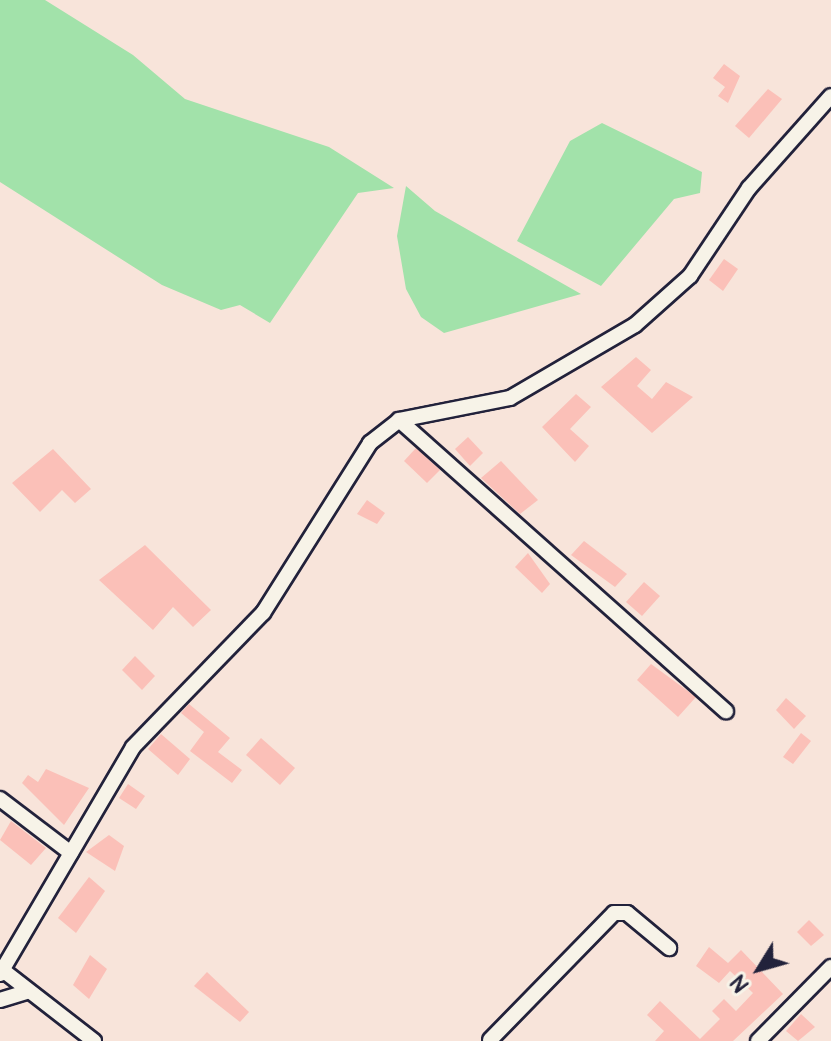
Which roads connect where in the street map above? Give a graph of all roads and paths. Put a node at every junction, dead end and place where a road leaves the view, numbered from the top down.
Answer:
1 (831, 96) edge
2 (399, 420) junction
3 (726, 711) dead end
4 (0, 799) edge
5 (71, 853) junction
6 (669, 948) dead end
7 (831, 967) edge
8 (1, 971) edge
9 (29, 991) junction
10 (0, 1000) edge
11 (94, 1041) edge
12 (490, 1041) edge
13 (758, 1041) edge

1 - 2 street
2 - 3 street
2 - 5 street
4 - 5 street
5 - 8 street
6 - 12 street
7 - 13 street
8 - 9 street
9 - 10 street
9 - 11 street

